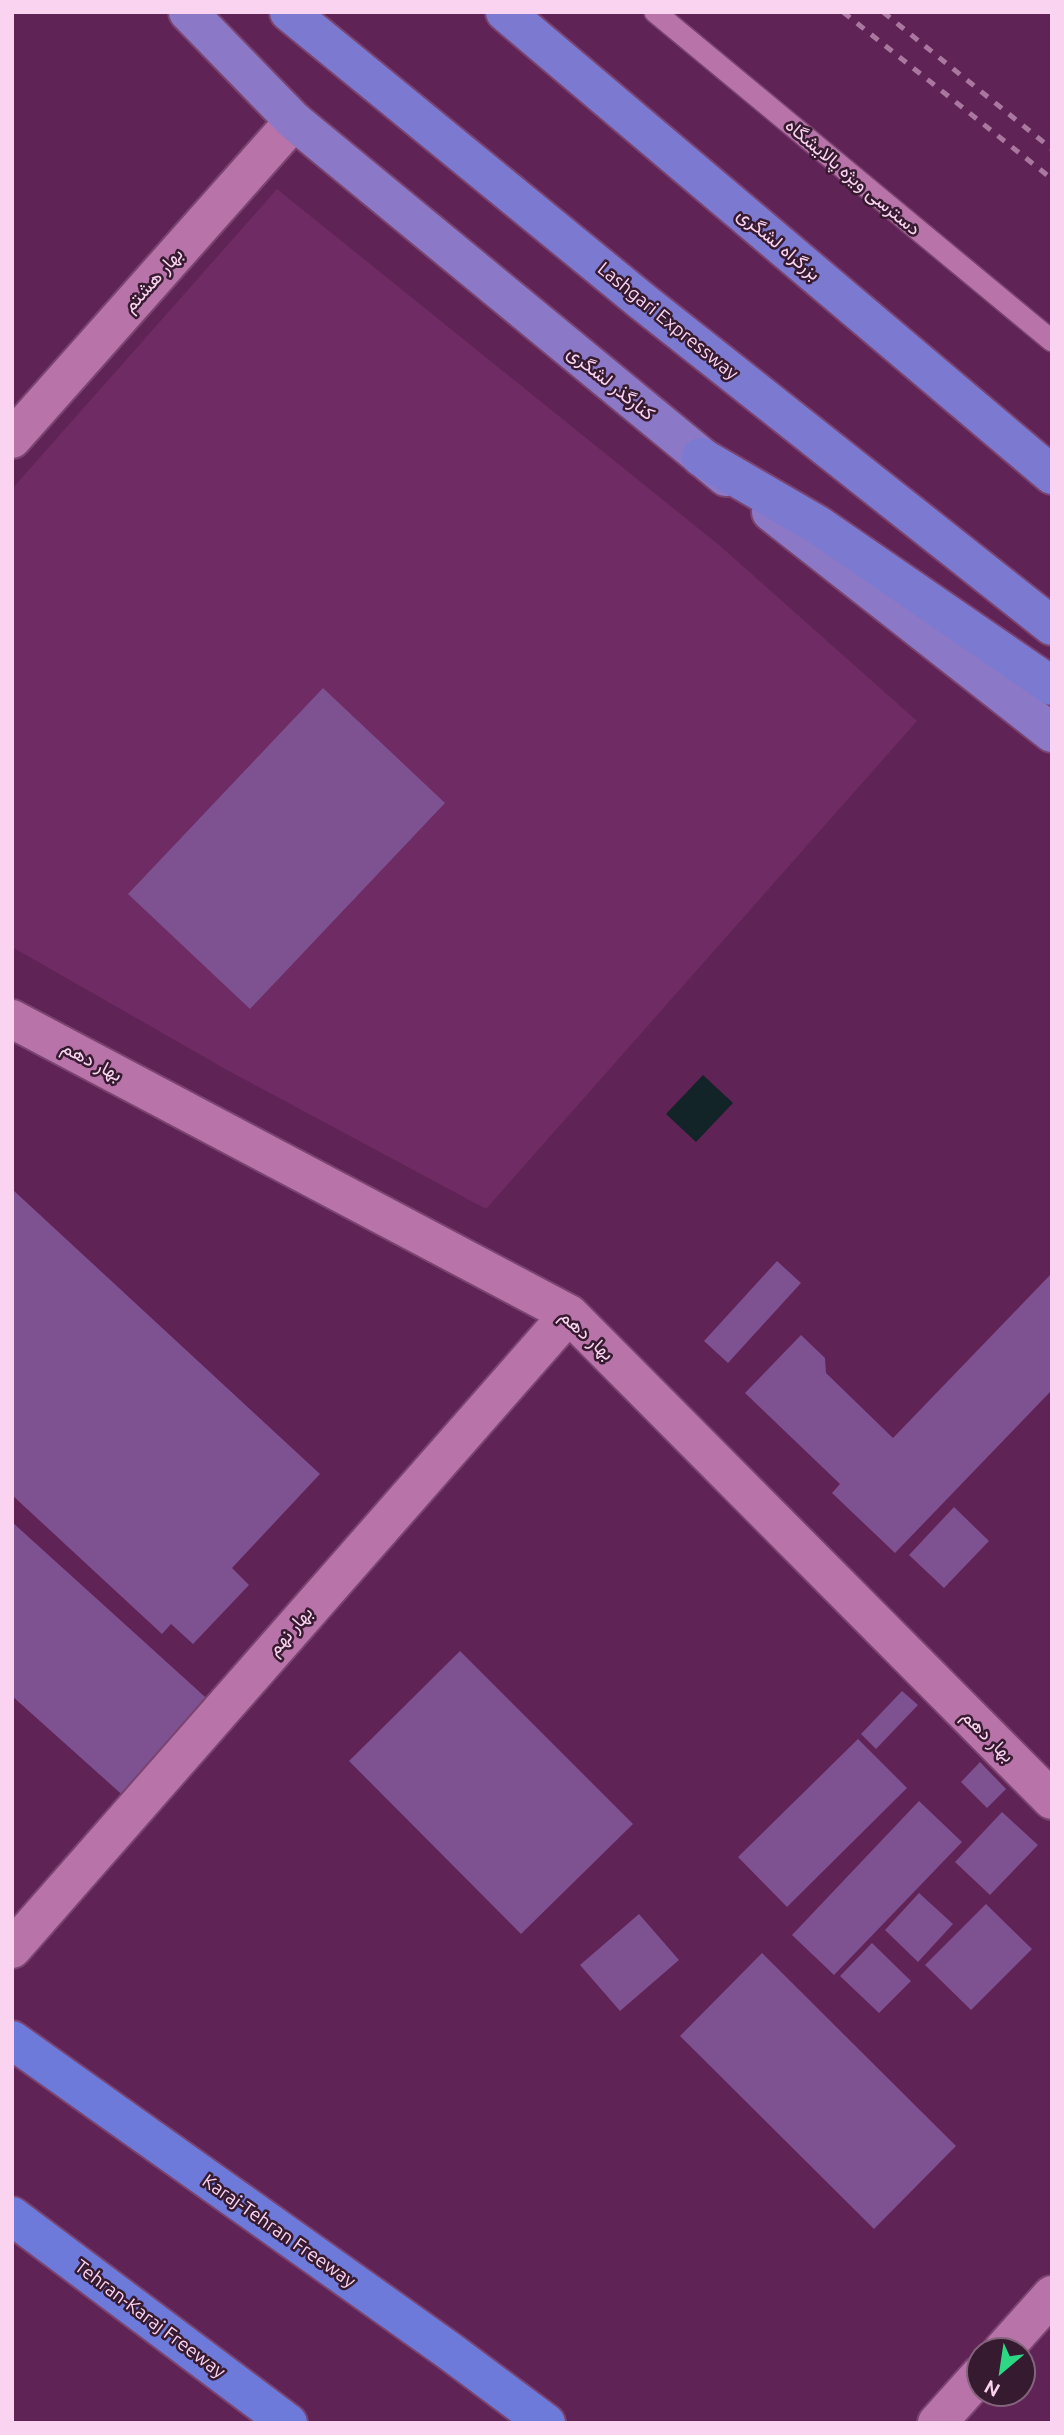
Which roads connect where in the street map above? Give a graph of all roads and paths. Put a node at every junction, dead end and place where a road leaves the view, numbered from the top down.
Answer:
1 (188, 12) edge
2 (289, 12) edge
3 (505, 12) edge
4 (655, 12) edge
5 (294, 121) junction
6 (1052, 341) edge
7 (12, 439) edge
8 (701, 457) junction
9 (1052, 475) edge
10 (1052, 626) edge
11 (1052, 686) edge
12 (1052, 733) edge
13 (12, 1019) edge
14 (569, 1314) junction
15 (1052, 1800) edge
16 (12, 1949) edge
17 (12, 2040) edge
18 (12, 2216) edge
19 (1052, 2295) edge
20 (1014, 2337) edge
21 (966, 2391) edge
22 (288, 2423) edge
23 (546, 2423) edge
24 (937, 2423) edge

1 - 5 main road, کنارگذر لشگری
2 - 10 highway, Lashgari Expressway
3 - 9 highway, بزرگراه لشگری
4 - 6 lane, دسترسی ویژه پالایشگاه
5 - 7 street, بهار هشتم
5 - 8 main road, کنارگذر لشگری
8 - 11 highway
8 - 12 main road, کنارگذر لشگری
13 - 14 street, بهار دهم
14 - 15 street, بهار دهم
14 - 16 street, بهار نهم
17 - 23 highway, Karaj-Tehran Freeway
18 - 22 highway, Tehran-Karaj Freeway
19 - 20 street
21 - 24 street

